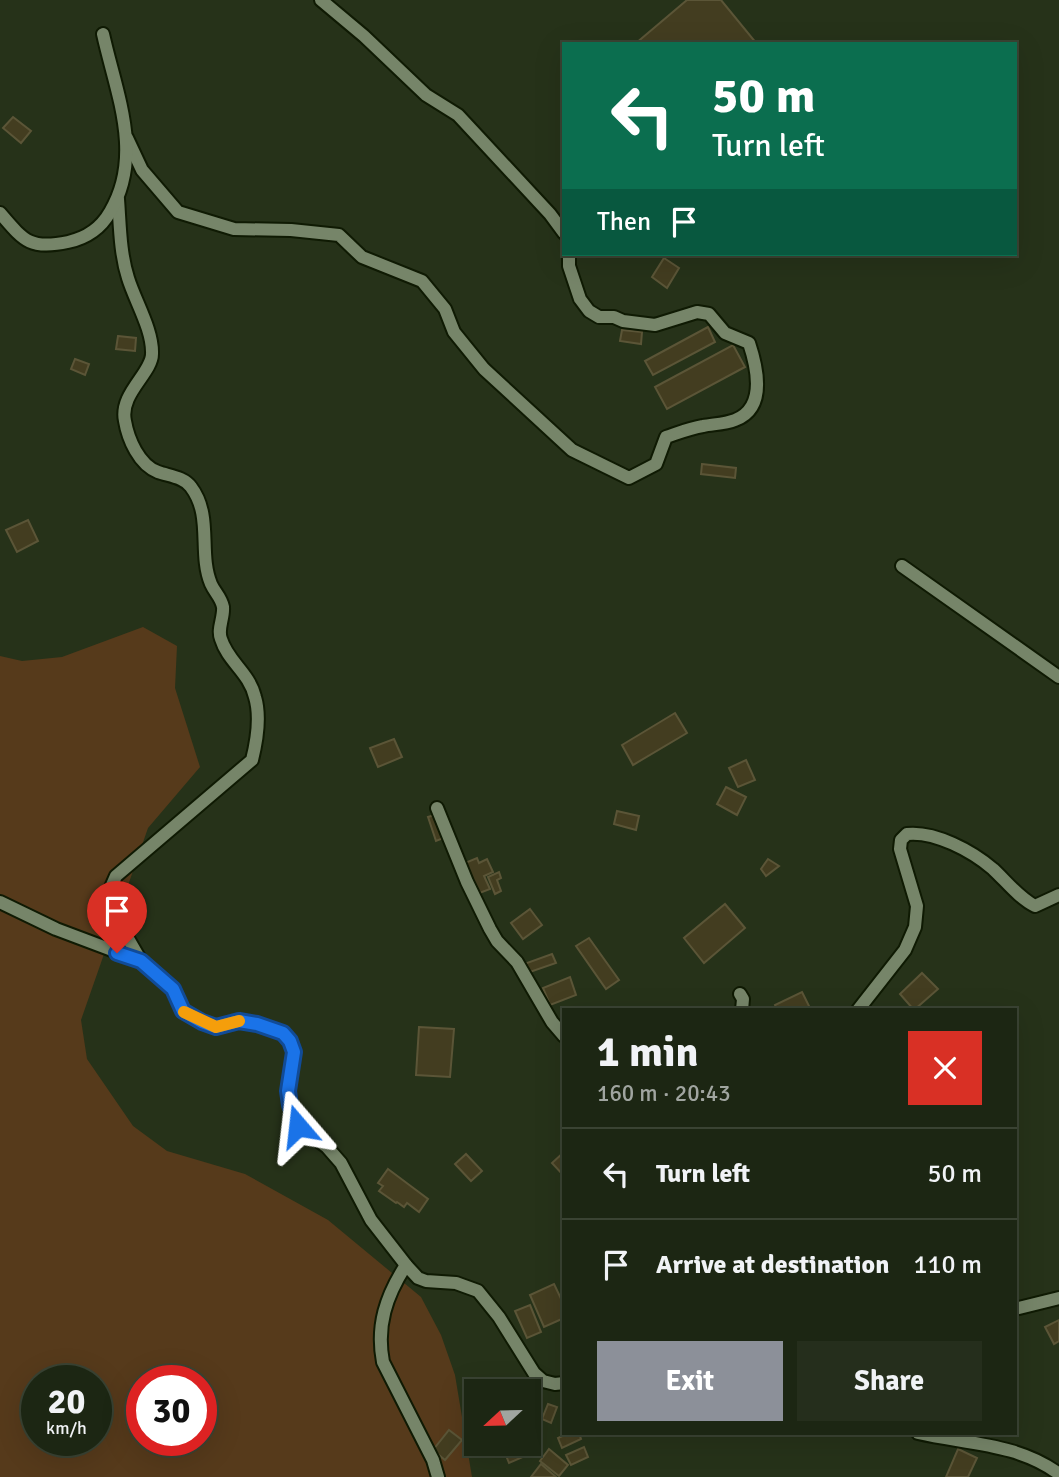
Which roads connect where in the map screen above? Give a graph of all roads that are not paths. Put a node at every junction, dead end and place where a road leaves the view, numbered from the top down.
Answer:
1 (321, 0) edge
2 (103, 34) dead end
3 (127, 138) junction
4 (118, 200) junction
5 (0, 213) edge
6 (562, 230) edge
7 (569, 256) edge
8 (902, 566) dead end
9 (1059, 677) edge
10 (437, 808) dead end
11 (1059, 895) edge
12 (0, 902) edge
13 (141, 961) junction
14 (740, 994) dead end
15 (742, 1008) edge
16 (860, 1008) edge
17 (562, 1034) edge
18 (406, 1265) junction
19 (1059, 1298) edge
20 (1017, 1308) edge
21 (562, 1383) edge
22 (930, 1435) edge
23 (1059, 1474) edge
24 (438, 1477) edge

1 - 6 street
2 - 3 street
3 - 4 street
3 - 7 street
4 - 5 street
4 - 13 street
8 - 9 street
10 - 17 street
11 - 16 street
12 - 13 street
13 - 18 street
14 - 15 street
18 - 21 street
18 - 24 street
19 - 20 street
22 - 23 street

